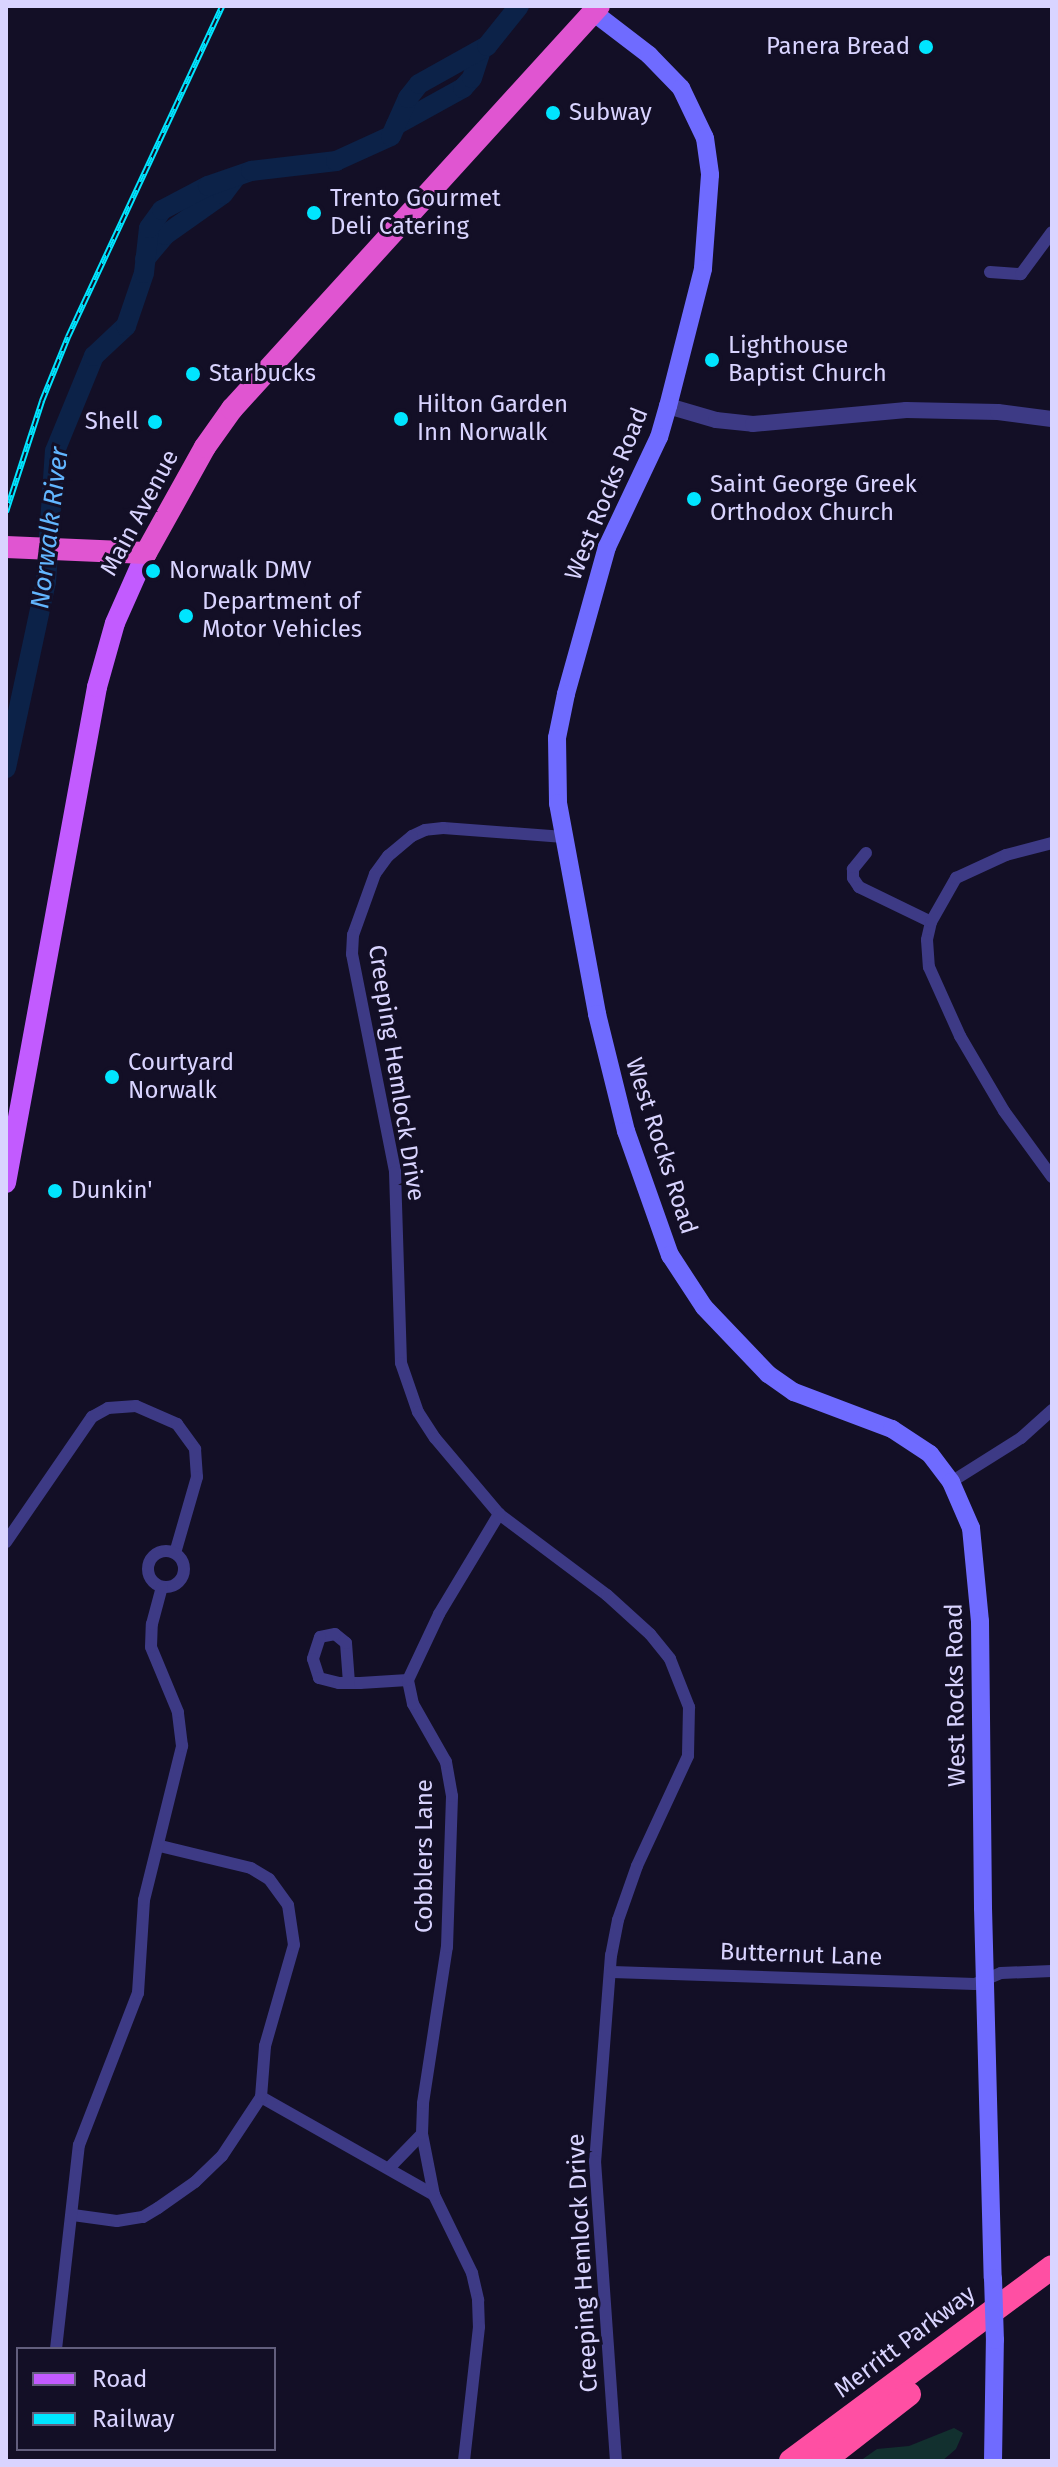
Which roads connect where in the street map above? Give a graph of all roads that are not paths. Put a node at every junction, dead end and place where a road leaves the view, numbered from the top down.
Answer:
1 (596, 9) edge
2 (1052, 232) edge
3 (990, 272) dead end
4 (668, 406) junction
5 (1052, 419) edge
6 (6, 547) edge
7 (146, 553) junction
8 (564, 837) junction
9 (1052, 843) edge
10 (866, 853) dead end
11 (931, 922) junction
12 (1052, 1177) edge
13 (6, 1183) edge
14 (1052, 1410) edge
15 (951, 1482) junction
16 (499, 1514) junction
17 (6, 1542) edge
18 (175, 1553) junction
19 (159, 1586) junction
20 (408, 1680) junction
21 (349, 1683) dead end
22 (160, 1846) junction
23 (1052, 1971) edge
24 (612, 1972) junction
25 (987, 1978) junction
26 (261, 2097) junction
27 (422, 2134) junction
28 (390, 2167) junction
29 (434, 2195) junction
30 (73, 2215) junction
31 (1052, 2267) edge
32 (1052, 2284) edge
33 (56, 2347) edge
34 (464, 2461) edge
35 (616, 2461) edge
36 (791, 2461) edge
37 (823, 2461) edge
38 (993, 2461) edge

1 - 4 main road, West Rocks Road
1 - 7 highway, Main Avenue
2 - 3 street
4 - 5 street
4 - 8 main road, West Rocks Road
6 - 7 highway
7 - 13 main road, Main Avenue
8 - 15 main road, West Rocks Road
8 - 16 street, Creeping Hemlock Drive
9 - 11 street
10 - 11 street
11 - 12 street
14 - 15 street
15 - 25 main road, West Rocks Road
16 - 20 street
16 - 24 street, Creeping Hemlock Drive
17 - 18 street
18 - 19 street
18 - 19 street
19 - 22 street
20 - 21 street
20 - 27 street, Cobblers Lane
22 - 26 street
22 - 30 street
23 - 25 street, Butternut Lane
24 - 25 street, Butternut Lane
24 - 35 street, Creeping Hemlock Drive
25 - 38 main road, West Rocks Road, bridge
26 - 28 street
26 - 30 street
27 - 28 street
27 - 29 street, Cobblers Lane
28 - 29 street
29 - 34 street, Cobblers Lane
30 - 33 street
31 - 36 highway, Merritt Parkway
32 - 37 highway, Merritt Parkway

